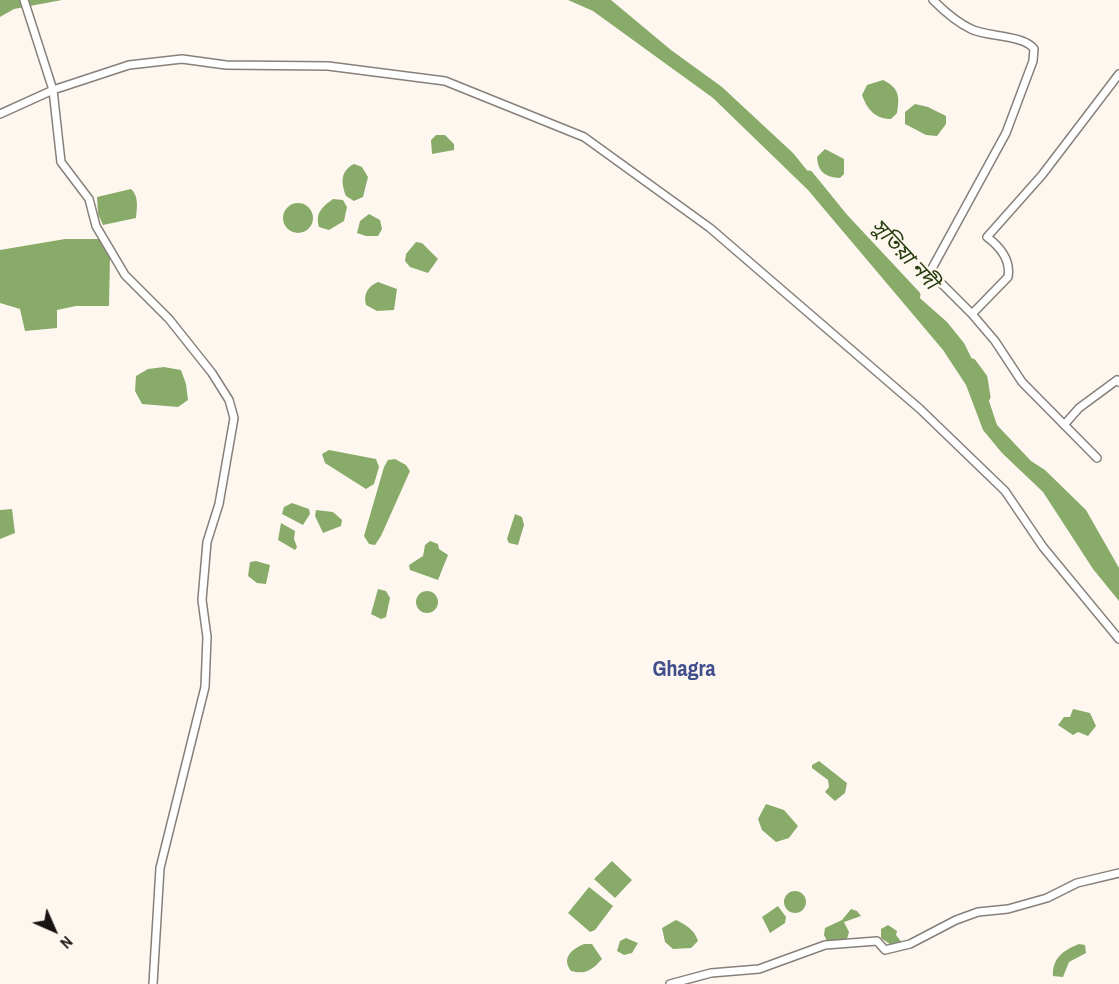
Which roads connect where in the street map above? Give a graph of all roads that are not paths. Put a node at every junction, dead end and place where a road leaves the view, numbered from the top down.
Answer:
1 (24, 0) edge
2 (933, 0) edge
3 (1119, 74) edge
4 (53, 90) junction
5 (0, 114) edge
6 (972, 314) junction
7 (1119, 382) edge
8 (1064, 424) junction
9 (1097, 458) dead end
10 (1119, 639) edge
11 (1119, 873) edge
12 (153, 984) edge
13 (670, 984) edge

1 - 4 street
2 - 6 street
3 - 6 street
4 - 5 street
4 - 10 street
4 - 12 street
6 - 8 street
7 - 8 street
8 - 9 street
11 - 13 street

